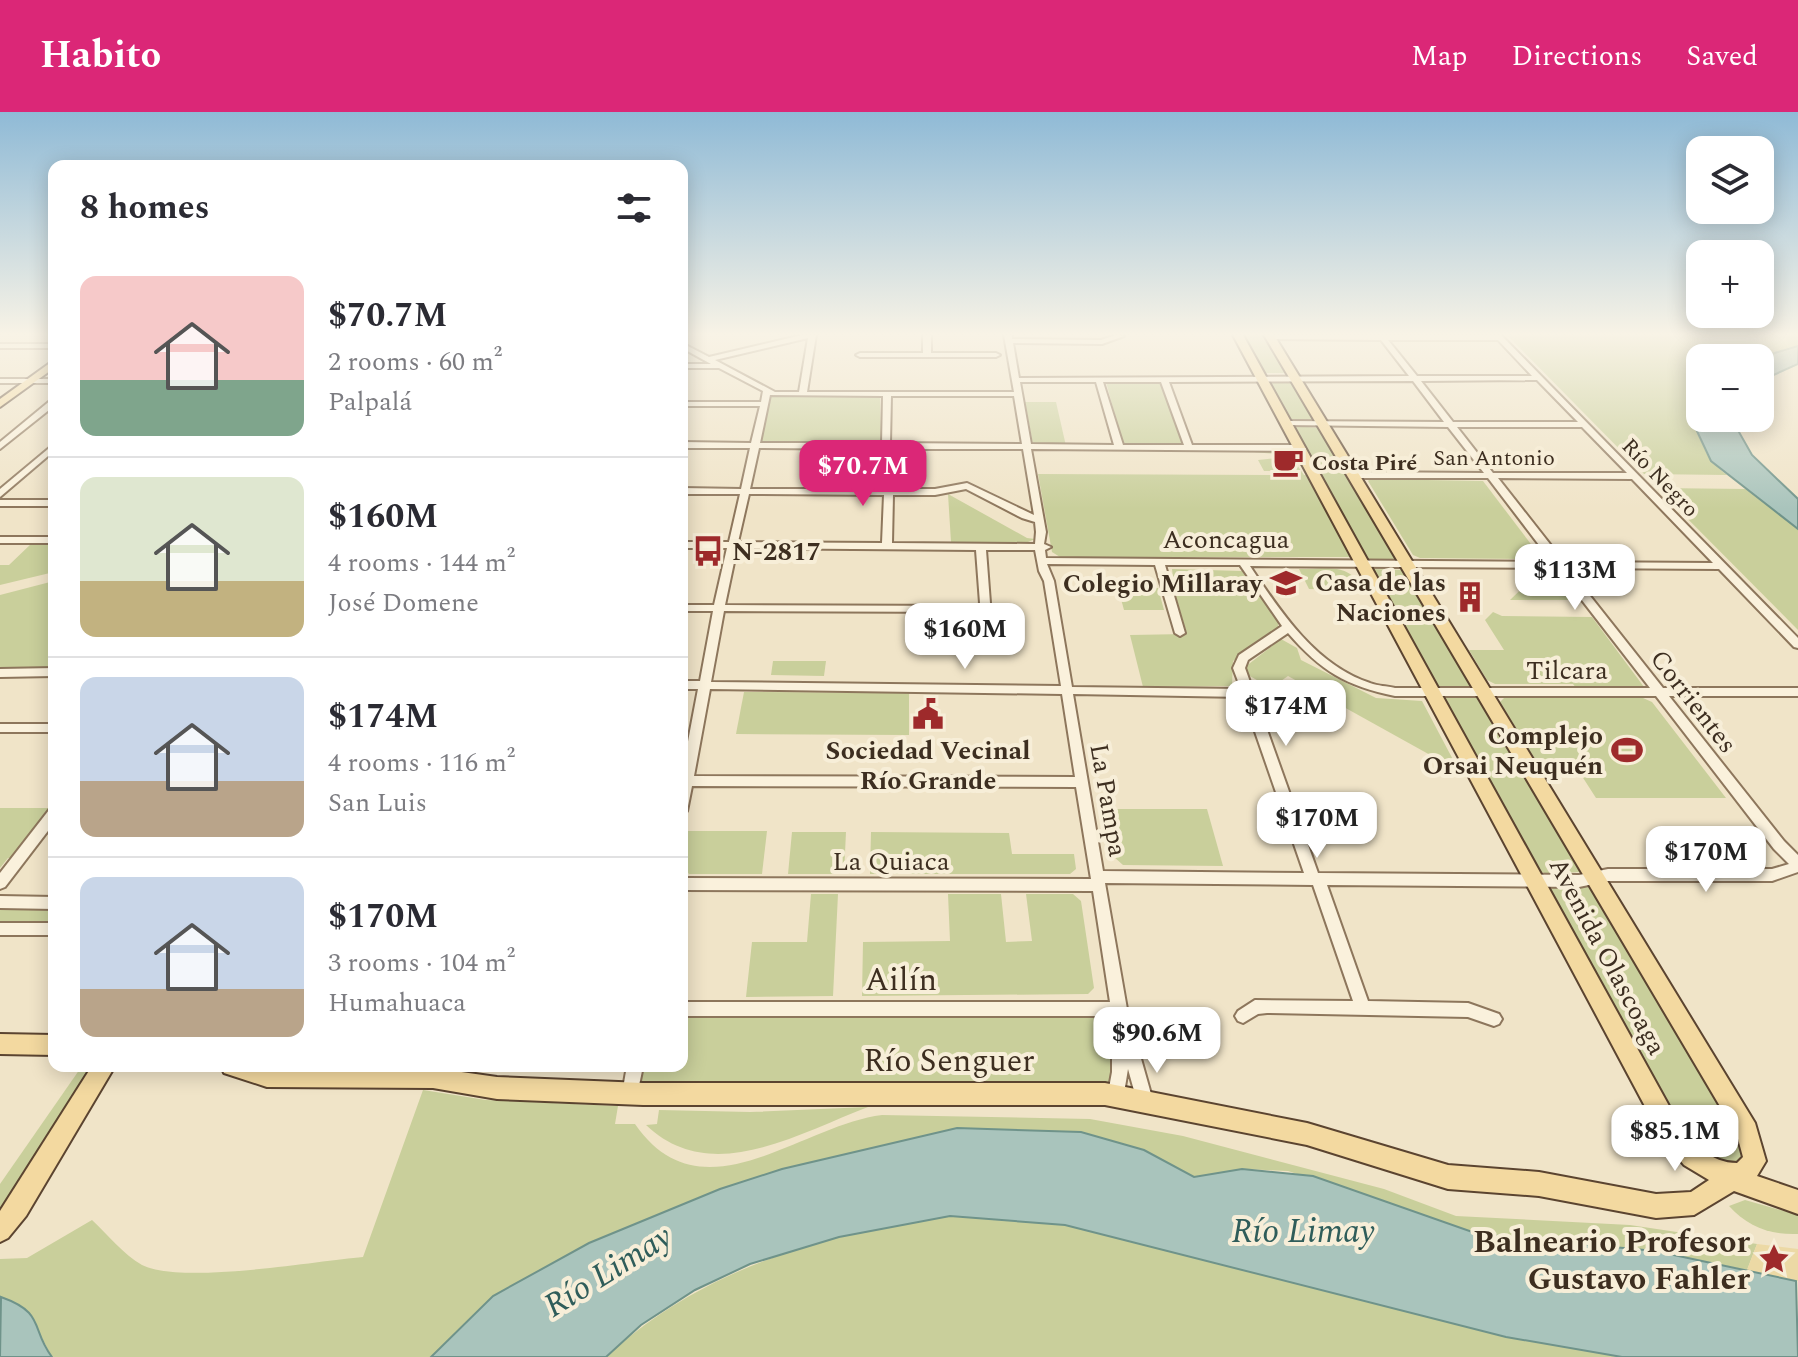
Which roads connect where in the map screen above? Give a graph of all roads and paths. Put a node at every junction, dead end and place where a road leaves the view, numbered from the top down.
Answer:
1 (767, 393) edge
2 (792, 393) edge
3 (1103, 393) edge
4 (1169, 393) edge
5 (1270, 393) edge
6 (1304, 393) edge
7 (1426, 393) edge
8 (1554, 393) edge
9 (803, 394) joint
10 (887, 394) junction
11 (1018, 394) joint
12 (688, 404) edge
13 (764, 404) junction
14 (48, 408) edge
15 (1286, 423) junction
16 (1322, 424) junction
17 (1450, 424) junction
18 (1585, 425) junction
19 (688, 445) edge
20 (755, 445) junction
21 (0, 446) edge
22 (888, 446) junction
23 (1027, 447) junction
24 (1119, 447) junction
25 (1189, 448) junction
26 (1300, 448) junction
27 (48, 452) edge
28 (1353, 475) junction
29 (1490, 475) junction
30 (1635, 476) junction
31 (688, 491) edge
32 (745, 491) junction
33 (889, 492) junction
34 (0, 494) edge
35 (48, 501) edge
36 (0, 503) edge
37 (1039, 520) junction
38 (0, 540) edge
39 (48, 540) edge
40 (688, 545) edge
41 (733, 546) junction
42 (887, 546) junction
43 (981, 547) junction
44 (1045, 554) junction
45 (1159, 561) junction
46 (1242, 561) junction
47 (1363, 563) junction
48 (1407, 566) junction
49 (1561, 566) junction
50 (1723, 566) junction
51 (688, 608) edge
52 (719, 608) junction
53 (1289, 627) junction
54 (1180, 633) dead end
55 (1798, 644) edge
56 (48, 672) edge
57 (0, 673) edge
58 (688, 685) edge
59 (706, 685) junction
60 (1066, 690) junction
61 (1432, 692) junction
62 (1483, 692) junction
63 (1659, 692) junction
64 (1798, 692) edge
65 (1247, 693) junction
66 (0, 728) edge
67 (48, 728) edge
68 (688, 781) joint
69 (1082, 782) junction
70 (48, 822) edge
71 (1798, 865) edge
72 (1594, 877) junction
73 (1315, 879) junction
74 (1099, 881) junction
75 (1535, 881) junction
76 (0, 883) edge
77 (688, 884) edge
78 (0, 902) edge
79 (48, 903) edge
80 (0, 929) edge
81 (48, 929) edge
82 (1363, 1008) junction
83 (688, 1009) edge
84 (1119, 1009) junction
85 (1243, 1016) dead end
86 (1494, 1019) dead end
87 (0, 1044) edge
88 (48, 1045) edge
89 (100, 1072) edge
90 (251, 1072) edge
91 (634, 1072) edge
92 (630, 1094) junction
93 (1130, 1101) junction
94 (1730, 1175) junction
95 (1798, 1202) edge
96 (0, 1230) edge

1 - 13 street
2 - 9 street
3 - 24 street
4 - 25 street
5 - 15 main road, Avenida Olascoaga
6 - 16 main road, Avenida Olascoaga
7 - 17 street, Corrientes
8 - 18 street, Río Negro
9 - 10 street
10 - 11 street
10 - 22 street
11 - 23 street, La Pampa
12 - 13 street
13 - 20 street
14 - 21 street
15 - 16 street
15 - 26 main road, Avenida Olascoaga
16 - 17 street
16 - 28 main road, Avenida Olascoaga
17 - 18 street
17 - 29 street, Corrientes
18 - 30 street, Río Negro
19 - 20 street
20 - 22 street
20 - 32 street
22 - 23 street
22 - 33 street
23 - 24 street
23 - 37 street, La Pampa
24 - 25 street
25 - 26 street
26 - 47 main road, Avenida Olascoaga
27 - 34 street
28 - 29 street, San Antonio
28 - 48 main road, Avenida Olascoaga
29 - 30 street, San Antonio
29 - 49 street, Corrientes
30 - 50 street, Río Negro
31 - 32 street
32 - 33 street
32 - 41 street
33 - 37 street
33 - 42 street
35 - 36 street
37 - 44 street, La Pampa
38 - 39 street
40 - 41 street, Aconcagua
41 - 42 street, Aconcagua
41 - 52 street
42 - 43 street, Aconcagua
43 - 44 street, Aconcagua
43 - 52 street
44 - 45 street, Aconcagua
44 - 60 street, La Pampa
45 - 46 street, Aconcagua
45 - 54 street
46 - 47 street, Aconcagua
46 - 53 street, Tilcara
47 - 48 street, Aconcagua
47 - 61 main road, Avenida Olascoaga
48 - 49 street, Aconcagua
48 - 62 main road, Avenida Olascoaga
49 - 50 street, Aconcagua
49 - 63 street, Corrientes
50 - 55 street, Río Negro
51 - 52 street
52 - 59 street
53 - 61 street, Tilcara
53 - 65 street
56 - 57 street
58 - 59 street
59 - 60 street
59 - 68 street
60 - 65 street
60 - 69 street, La Pampa
61 - 62 street, Tilcara
61 - 75 main road, Avenida Olascoaga
62 - 63 street, Tilcara
62 - 72 main road, Avenida Olascoaga
63 - 64 street, Tilcara
63 - 71 street, Corrientes
65 - 73 street
66 - 67 street
68 - 69 street
69 - 74 street, La Pampa
70 - 76 street
71 - 72 street, La Quiaca
72 - 75 street, La Quiaca
72 - 94 main road, Avenida Olascoaga
73 - 74 street, La Quiaca
73 - 75 street, La Quiaca
73 - 82 street
74 - 77 street, La Quiaca
74 - 84 street, La Pampa
75 - 94 main road, Avenida Olascoaga
78 - 79 street
80 - 81 street
82 - 85 street
82 - 86 street
83 - 84 street, Ailín
84 - 93 street, La Pampa
87 - 88 main road
89 - 96 main road
90 - 92 main road, Río Senguer
91 - 92 street
92 - 93 main road, Río Senguer
93 - 94 main road, Río Senguer
94 - 95 main road

